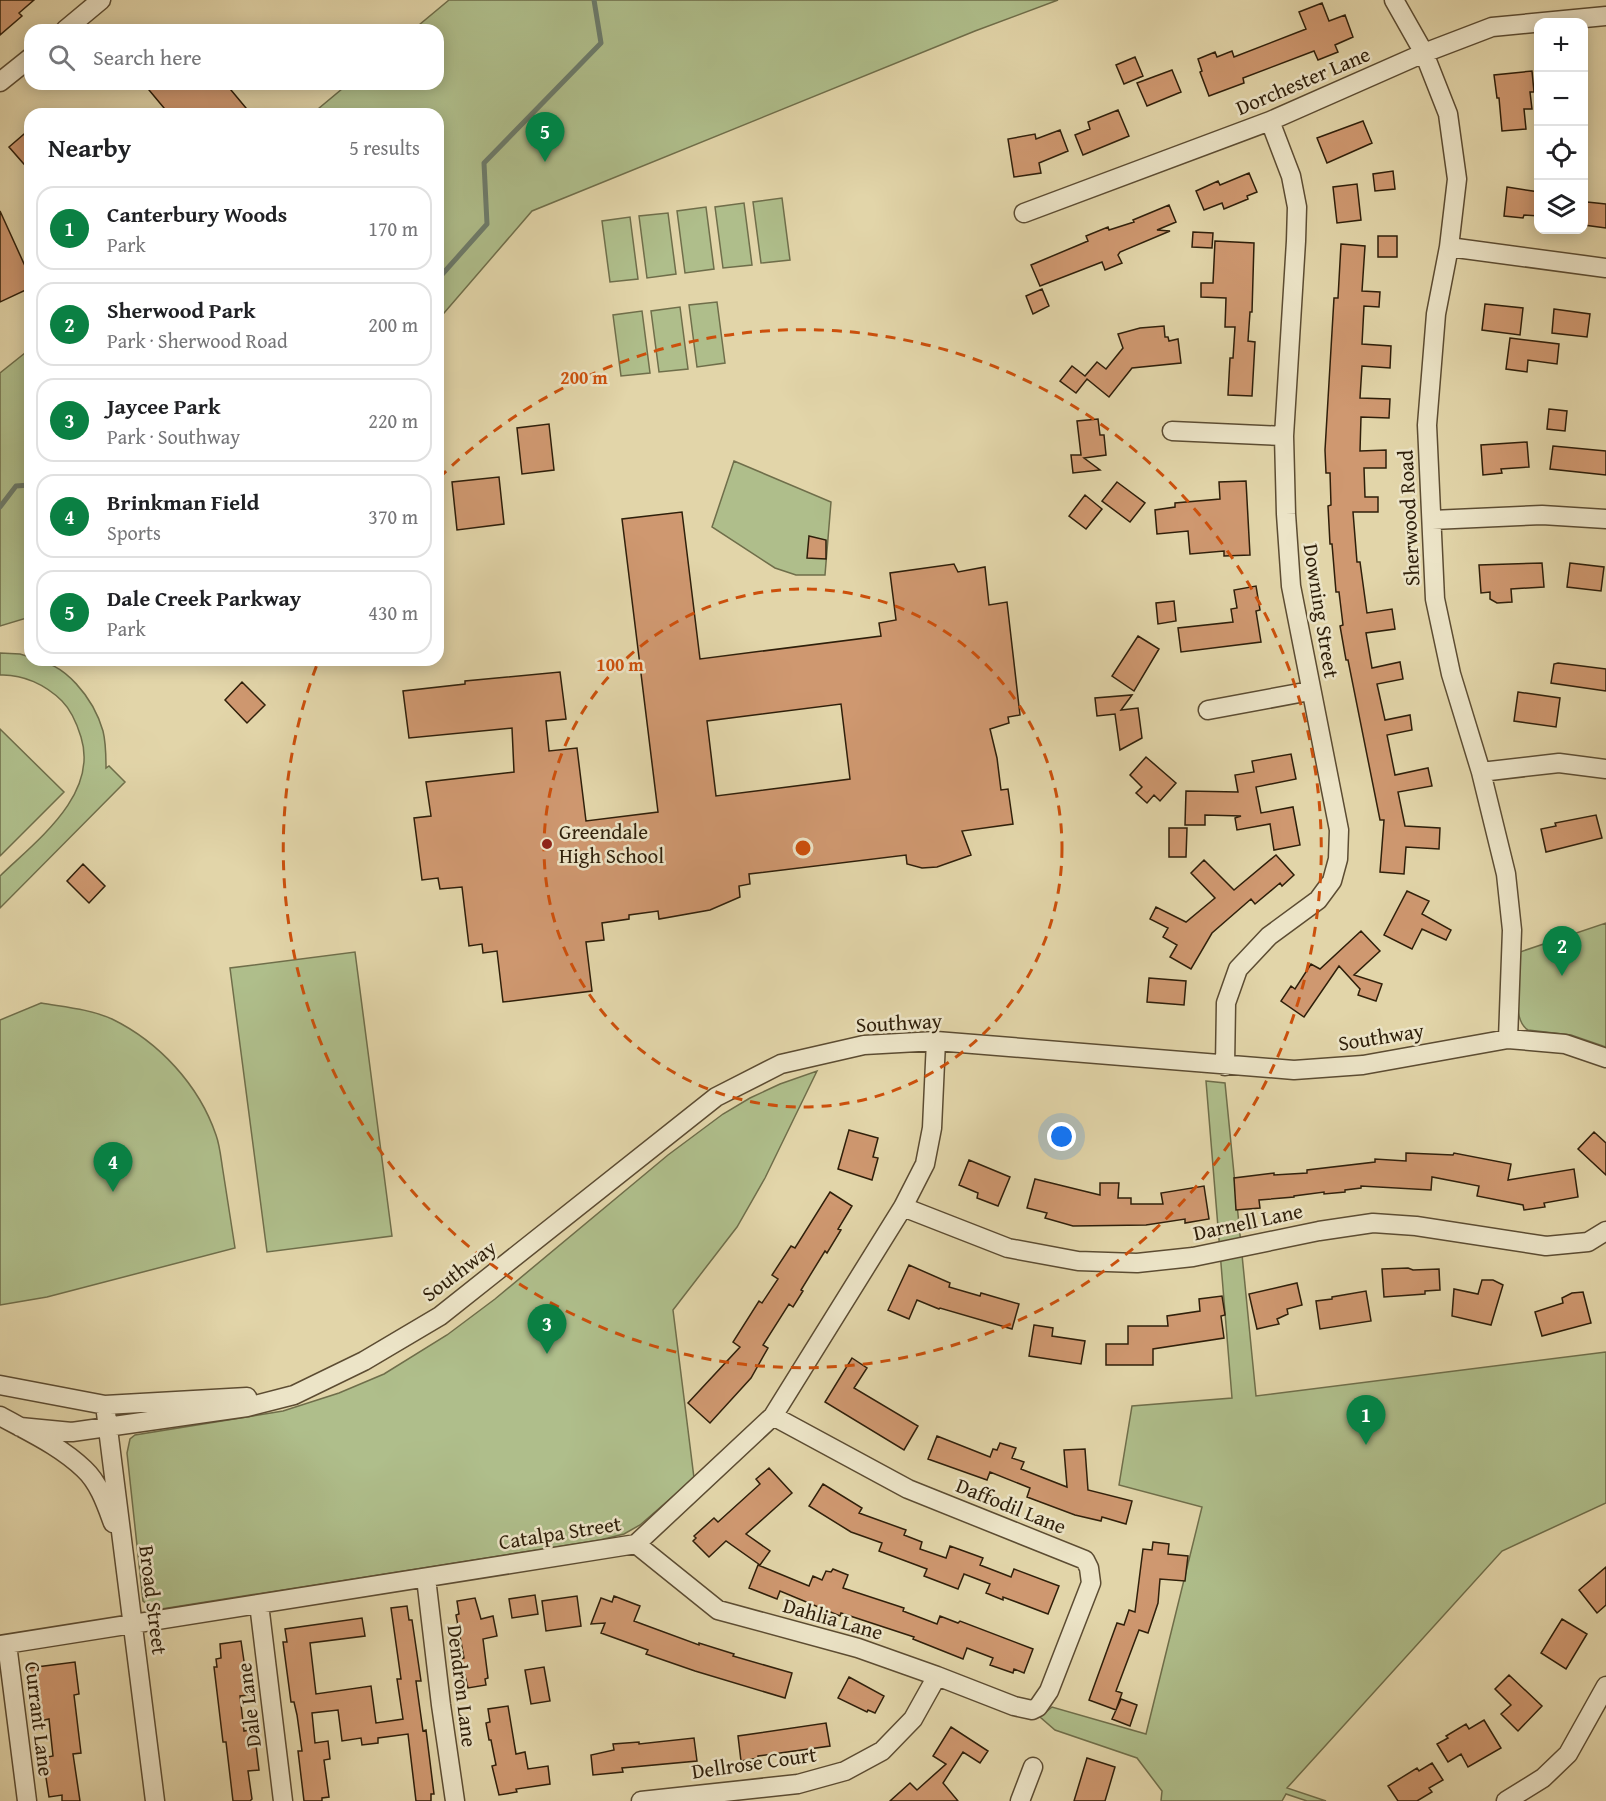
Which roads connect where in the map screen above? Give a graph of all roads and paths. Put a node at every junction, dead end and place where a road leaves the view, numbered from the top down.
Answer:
1 (101, 0) edge
2 (1394, 0) edge
3 (1606, 16) edge
4 (71, 24) edge
5 (1424, 53) junction
6 (24, 63) edge
7 (0, 82) edge
8 (1270, 121) junction
9 (1024, 213) dead end
10 (1449, 247) junction
11 (1606, 268) edge
12 (1172, 431) dead end
13 (1284, 436) junction
14 (1606, 519) edge
15 (1432, 520) junction
16 (1310, 691) junction
17 (1208, 710) dead end
18 (1606, 769) edge
19 (1481, 772) junction
20 (1508, 1039) junction
21 (936, 1041) junction
22 (1606, 1058) edge
23 (1225, 1066) junction
24 (903, 1207) junction
25 (1606, 1231) edge
26 (0, 1385) edge
27 (294, 1395) junction
28 (105, 1405) junction
29 (0, 1416) edge
30 (773, 1416) junction
31 (20, 1427) junction
32 (108, 1428) junction
33 (636, 1544) junction
34 (124, 1550) junction
35 (426, 1578) junction
36 (259, 1604) junction
37 (133, 1625) junction
38 (3, 1644) edge
39 (937, 1676) junction
40 (1606, 1686) edge
41 (1032, 1710) joint
42 (1033, 1767) dead end
43 (27, 1801) edge
44 (155, 1801) edge
45 (283, 1801) edge
46 (455, 1801) edge
47 (641, 1801) edge
48 (1020, 1801) edge
49 (1506, 1801) edge

1 - 4 street
2 - 5 street, Sherwood Road
3 - 5 street, Dorchester Lane
5 - 8 street, Dorchester Lane
5 - 10 street, Sherwood Road
6 - 7 street
8 - 9 street, Dorchester Lane
8 - 13 street, Downing Street
10 - 11 street
10 - 15 street, Sherwood Road
12 - 13 street
13 - 16 street, Downing Street
14 - 15 street
15 - 19 street, Sherwood Road
16 - 17 street
16 - 23 street, Downing Street
18 - 19 street
19 - 20 street, Sherwood Road
20 - 22 street, Southway
20 - 23 street, Southway
21 - 23 street, Southway
21 - 24 street, Catalpa Street
21 - 27 street, Southway
24 - 25 street, Darnell Lane
24 - 30 street, Catalpa Street
26 - 28 street, Southway
27 - 28 street, Southway
27 - 32 street, Southway
28 - 32 street, Broad Street
29 - 31 street, Southway
30 - 33 street, Catalpa Street
30 - 41 street, Daffodil Lane
31 - 32 street, Southway
31 - 34 street, Southway
32 - 34 street, Broad Street
33 - 35 street, Catalpa Street
33 - 39 street, Dahlia Lane
34 - 37 street, Broad Street
35 - 36 street, Catalpa Street
35 - 46 street, Dendron Lane
36 - 37 street, Catalpa Street
36 - 45 street, Dale Lane
37 - 38 street, Catalpa Street
37 - 44 street, Broad Street
38 - 43 street, Currant Lane
39 - 41 street, Dahlia Lane
39 - 47 street, Dellrose Court
40 - 49 street
42 - 48 street

